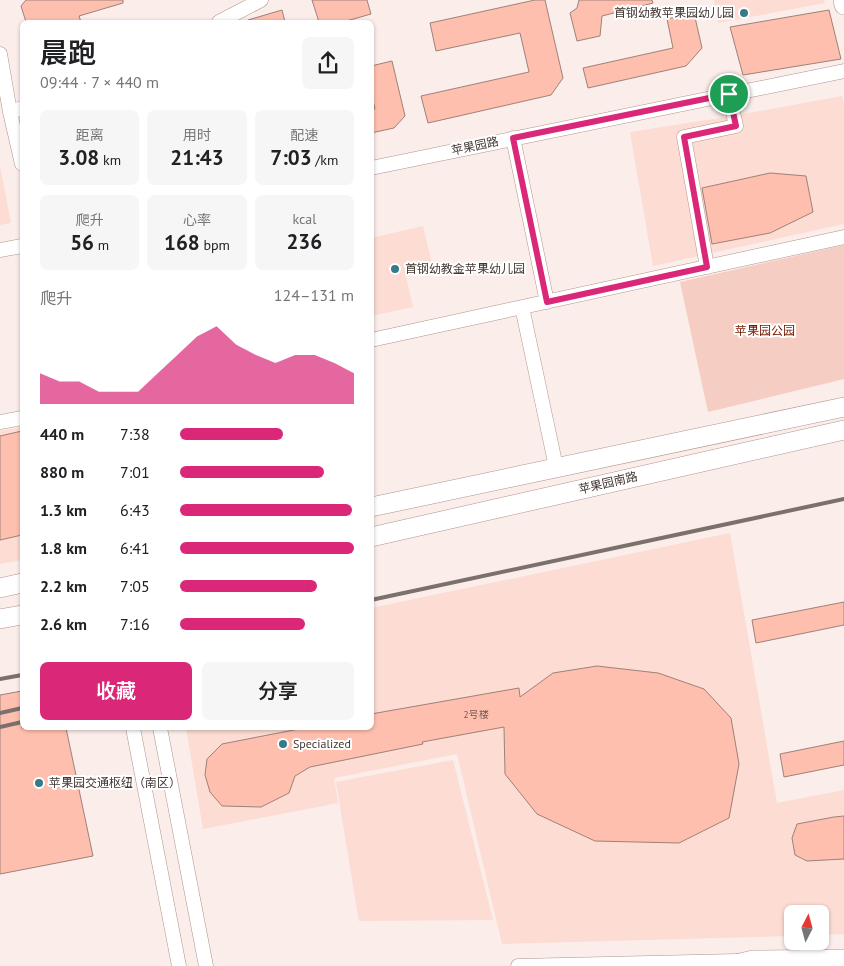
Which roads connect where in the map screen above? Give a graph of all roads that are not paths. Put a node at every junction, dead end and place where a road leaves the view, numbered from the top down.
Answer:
1 (261, 0) edge
2 (843, 0) edge
3 (844, 5) edge
4 (223, 20) edge
5 (0, 54) edge
6 (844, 71) edge
7 (729, 94) junction
8 (16, 110) edge
9 (513, 138) junction
10 (20, 146) edge
11 (374, 167) edge
12 (844, 237) edge
13 (20, 246) edge
14 (0, 250) edge
15 (707, 267) junction
16 (547, 302) junction
17 (522, 307) junction
18 (374, 339) edge
19 (844, 407) edge
20 (20, 418) edge
21 (0, 422) edge
22 (844, 430) edge
23 (556, 467) junction
24 (374, 506) edge
25 (374, 536) edge
26 (20, 583) edge
27 (0, 588) edge
28 (20, 614) edge
29 (0, 619) edge
30 (133, 730) edge
31 (160, 730) edge
32 (844, 959) edge
33 (753, 960) junction
34 (179, 966) edge
35 (206, 966) edge
36 (518, 966) edge
37 (728, 966) edge

1 - 4 street
2 - 3 main road
5 - 8 street
6 - 7 street, 苹果园路
7 - 9 street, 苹果园路
7 - 15 street
8 - 10 street
9 - 11 street, 苹果园路
9 - 16 street
12 - 15 street
13 - 14 street
15 - 16 street
16 - 17 street
17 - 18 street
17 - 23 street
19 - 23 main road, 苹果园南路
20 - 21 street
22 - 25 main road, 苹果园南路
23 - 24 main road, 苹果园南路
26 - 27 main road
28 - 29 main road
30 - 34 street
31 - 35 street
32 - 33 main road
33 - 36 street
33 - 37 main road

